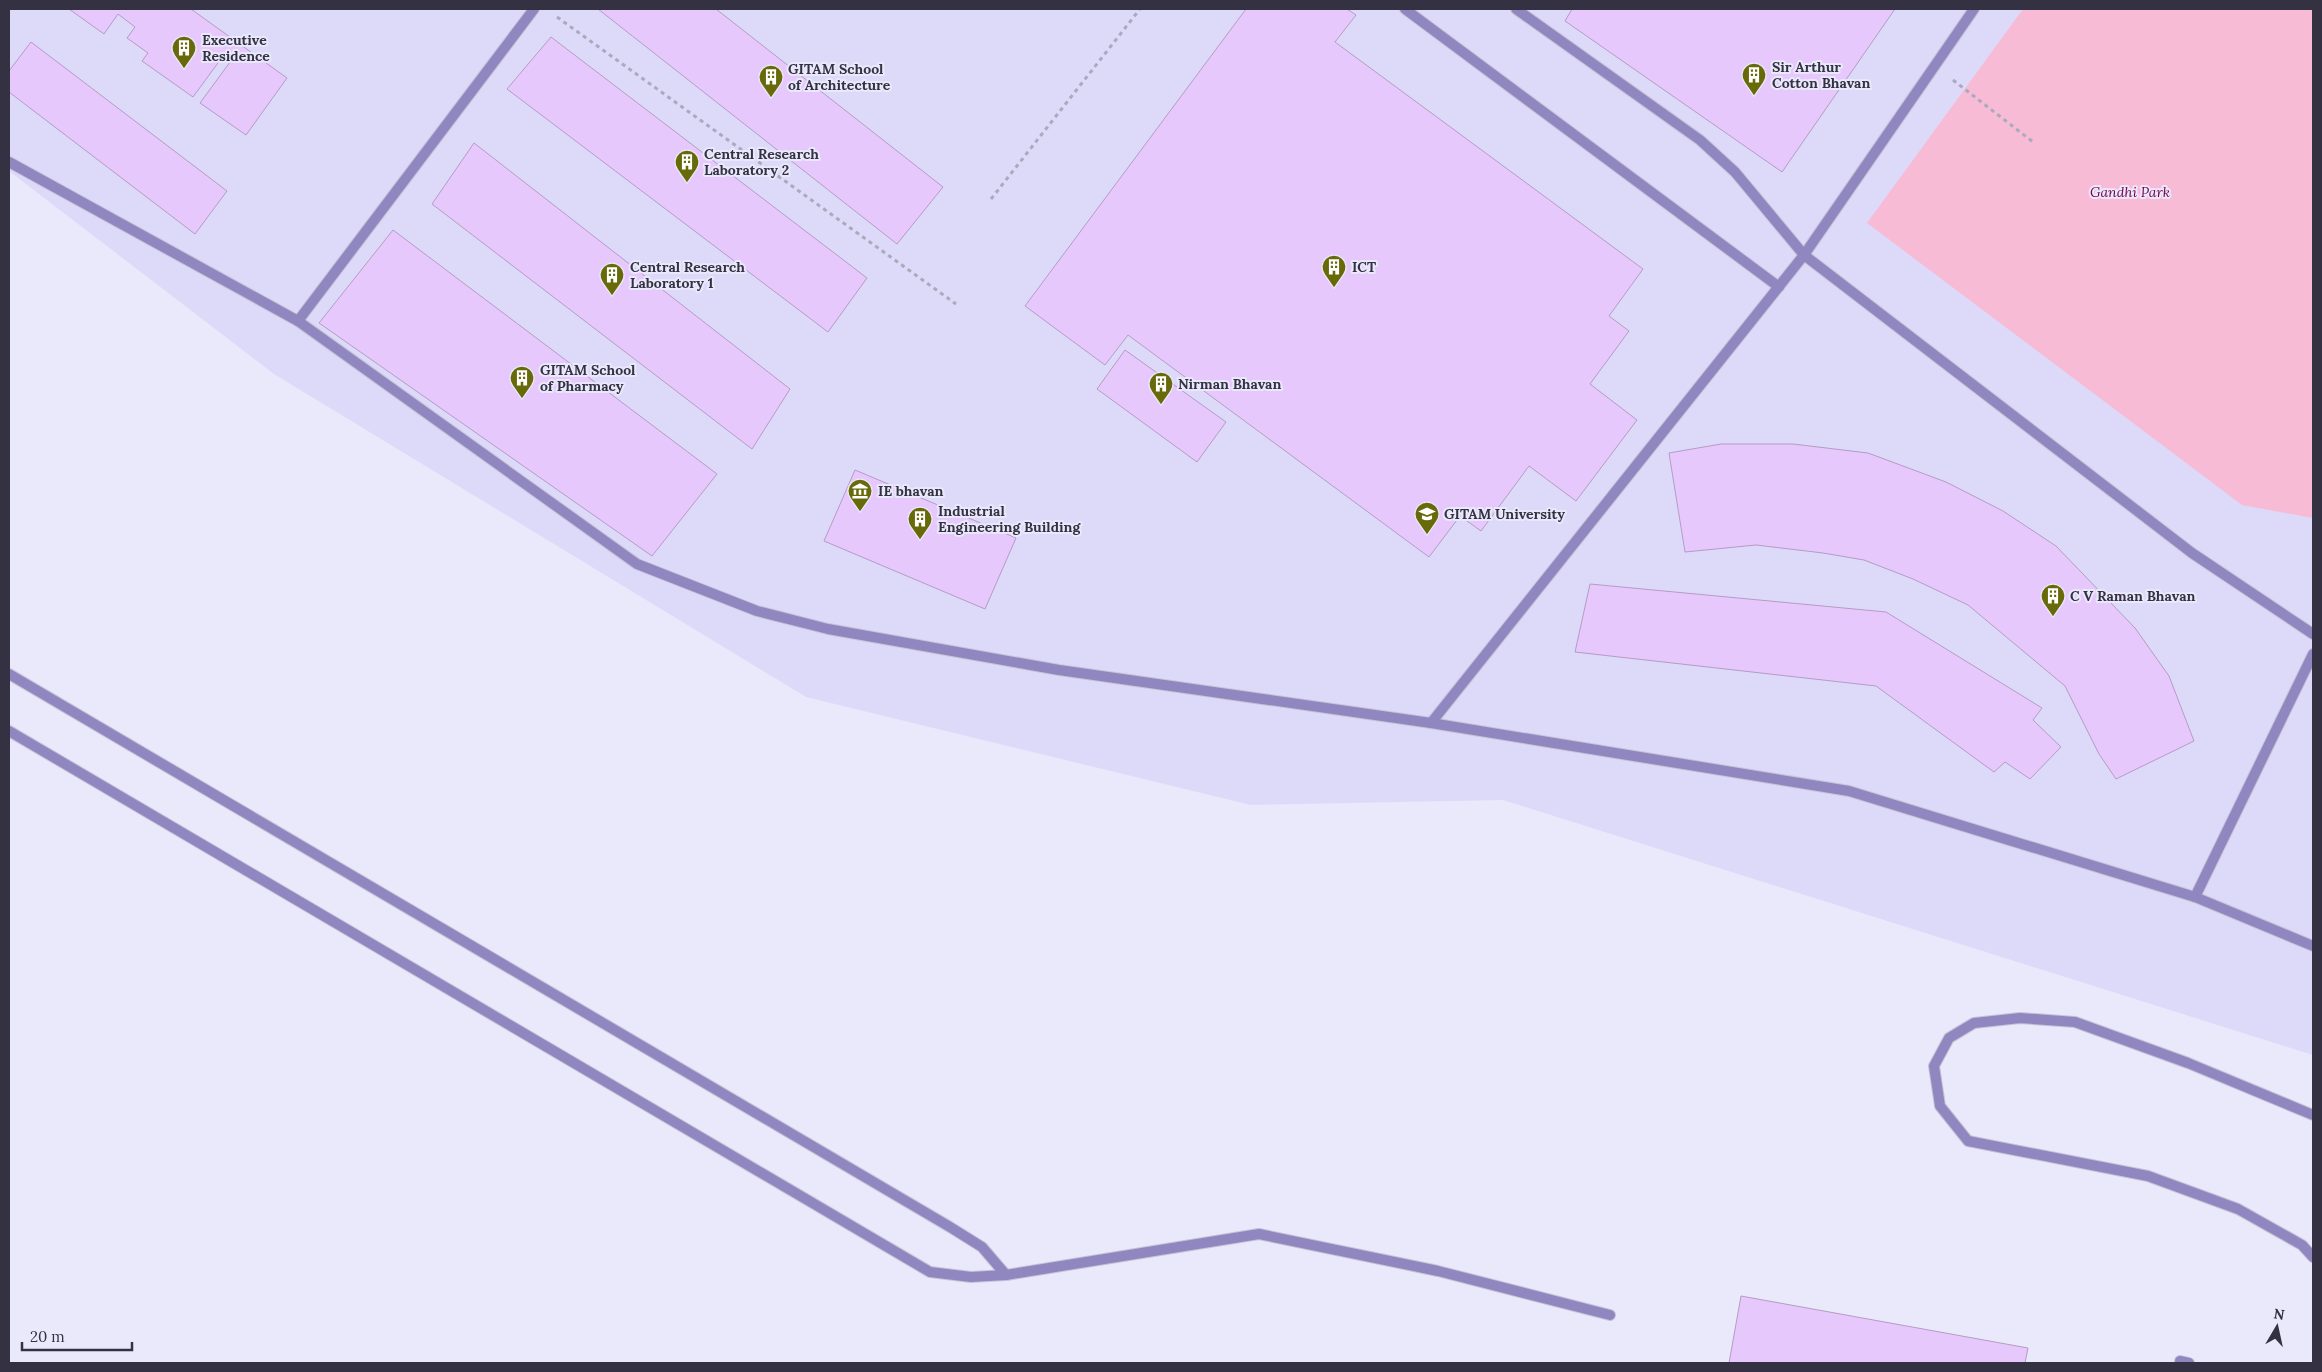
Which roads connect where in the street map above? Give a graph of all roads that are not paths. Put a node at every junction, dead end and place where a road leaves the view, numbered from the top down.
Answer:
1 (534, 9) edge
2 (1405, 9) edge
3 (1516, 9) edge
4 (1974, 9) edge
5 (9, 162) edge
6 (1804, 255) junction
7 (1779, 287) junction
8 (298, 321) junction
9 (2313, 634) edge
10 (2313, 654) edge
11 (9, 674) edge
12 (1431, 723) junction
13 (9, 731) edge
14 (2195, 897) junction
15 (2313, 946) edge
16 (2313, 1115) edge
17 (2313, 1257) edge
18 (1006, 1275) junction
19 (1610, 1315) dead end

1 - 8 street
2 - 7 street
3 - 6 street
4 - 6 street
5 - 8 street
6 - 7 street
6 - 9 street
7 - 12 street
8 - 12 street
10 - 14 street
11 - 18 street
12 - 14 street
13 - 18 street
14 - 15 street
16 - 17 street
18 - 19 street

